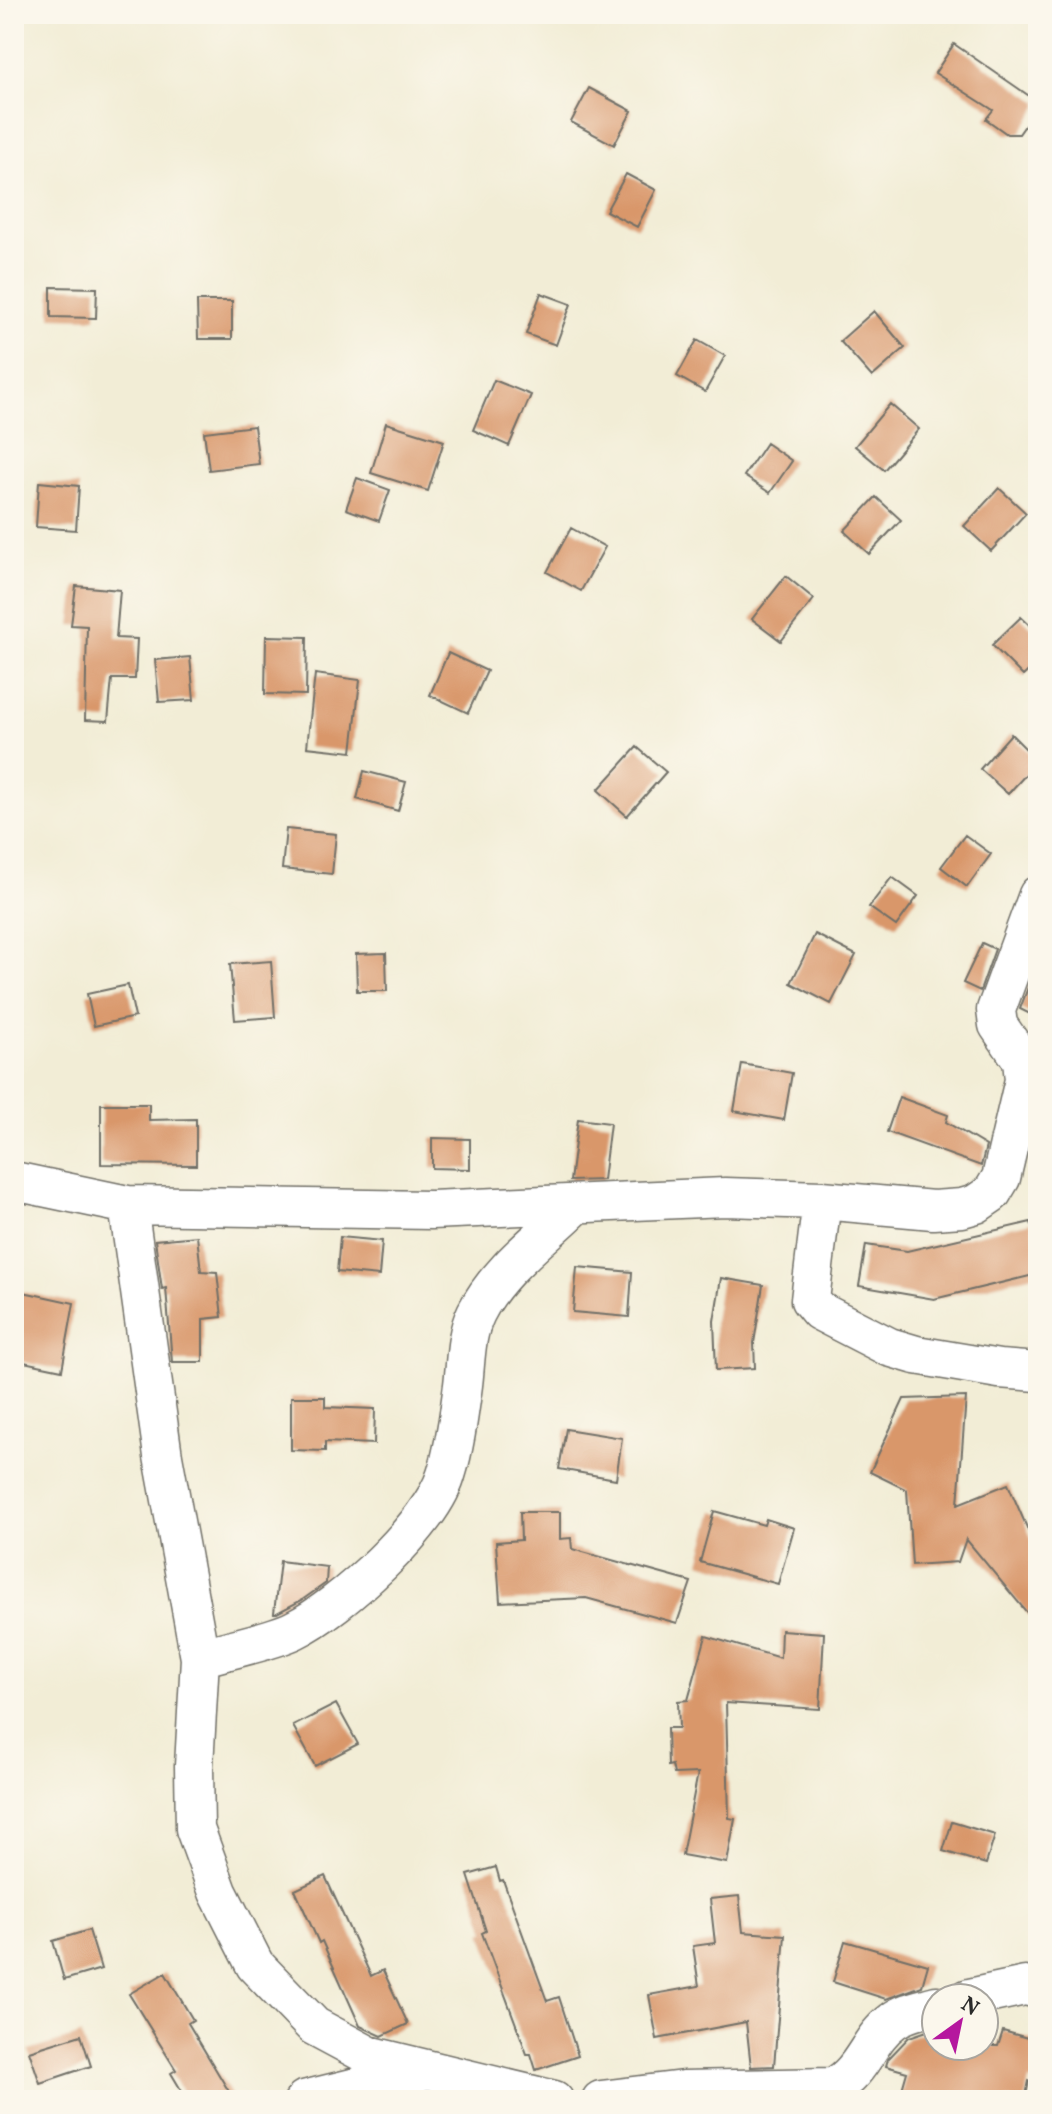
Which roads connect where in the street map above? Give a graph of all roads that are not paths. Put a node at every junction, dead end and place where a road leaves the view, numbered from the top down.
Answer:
1 (1038, 895) edge
2 (14, 1181) edge
3 (822, 1200) junction
4 (128, 1205) junction
5 (575, 1206) junction
6 (1038, 1372) edge
7 (200, 1658) junction
8 (1038, 1989) edge
9 (1000, 1991) edge
10 (920, 2010) edge
11 (426, 2071) junction
12 (304, 2100) edge
13 (554, 2100) edge
14 (601, 2100) edge

1 - 3 street
2 - 4 street
3 - 5 street
3 - 6 street
4 - 5 street
4 - 7 street
5 - 7 street
7 - 11 street
8 - 9 street
10 - 14 street
11 - 12 street
11 - 13 street

